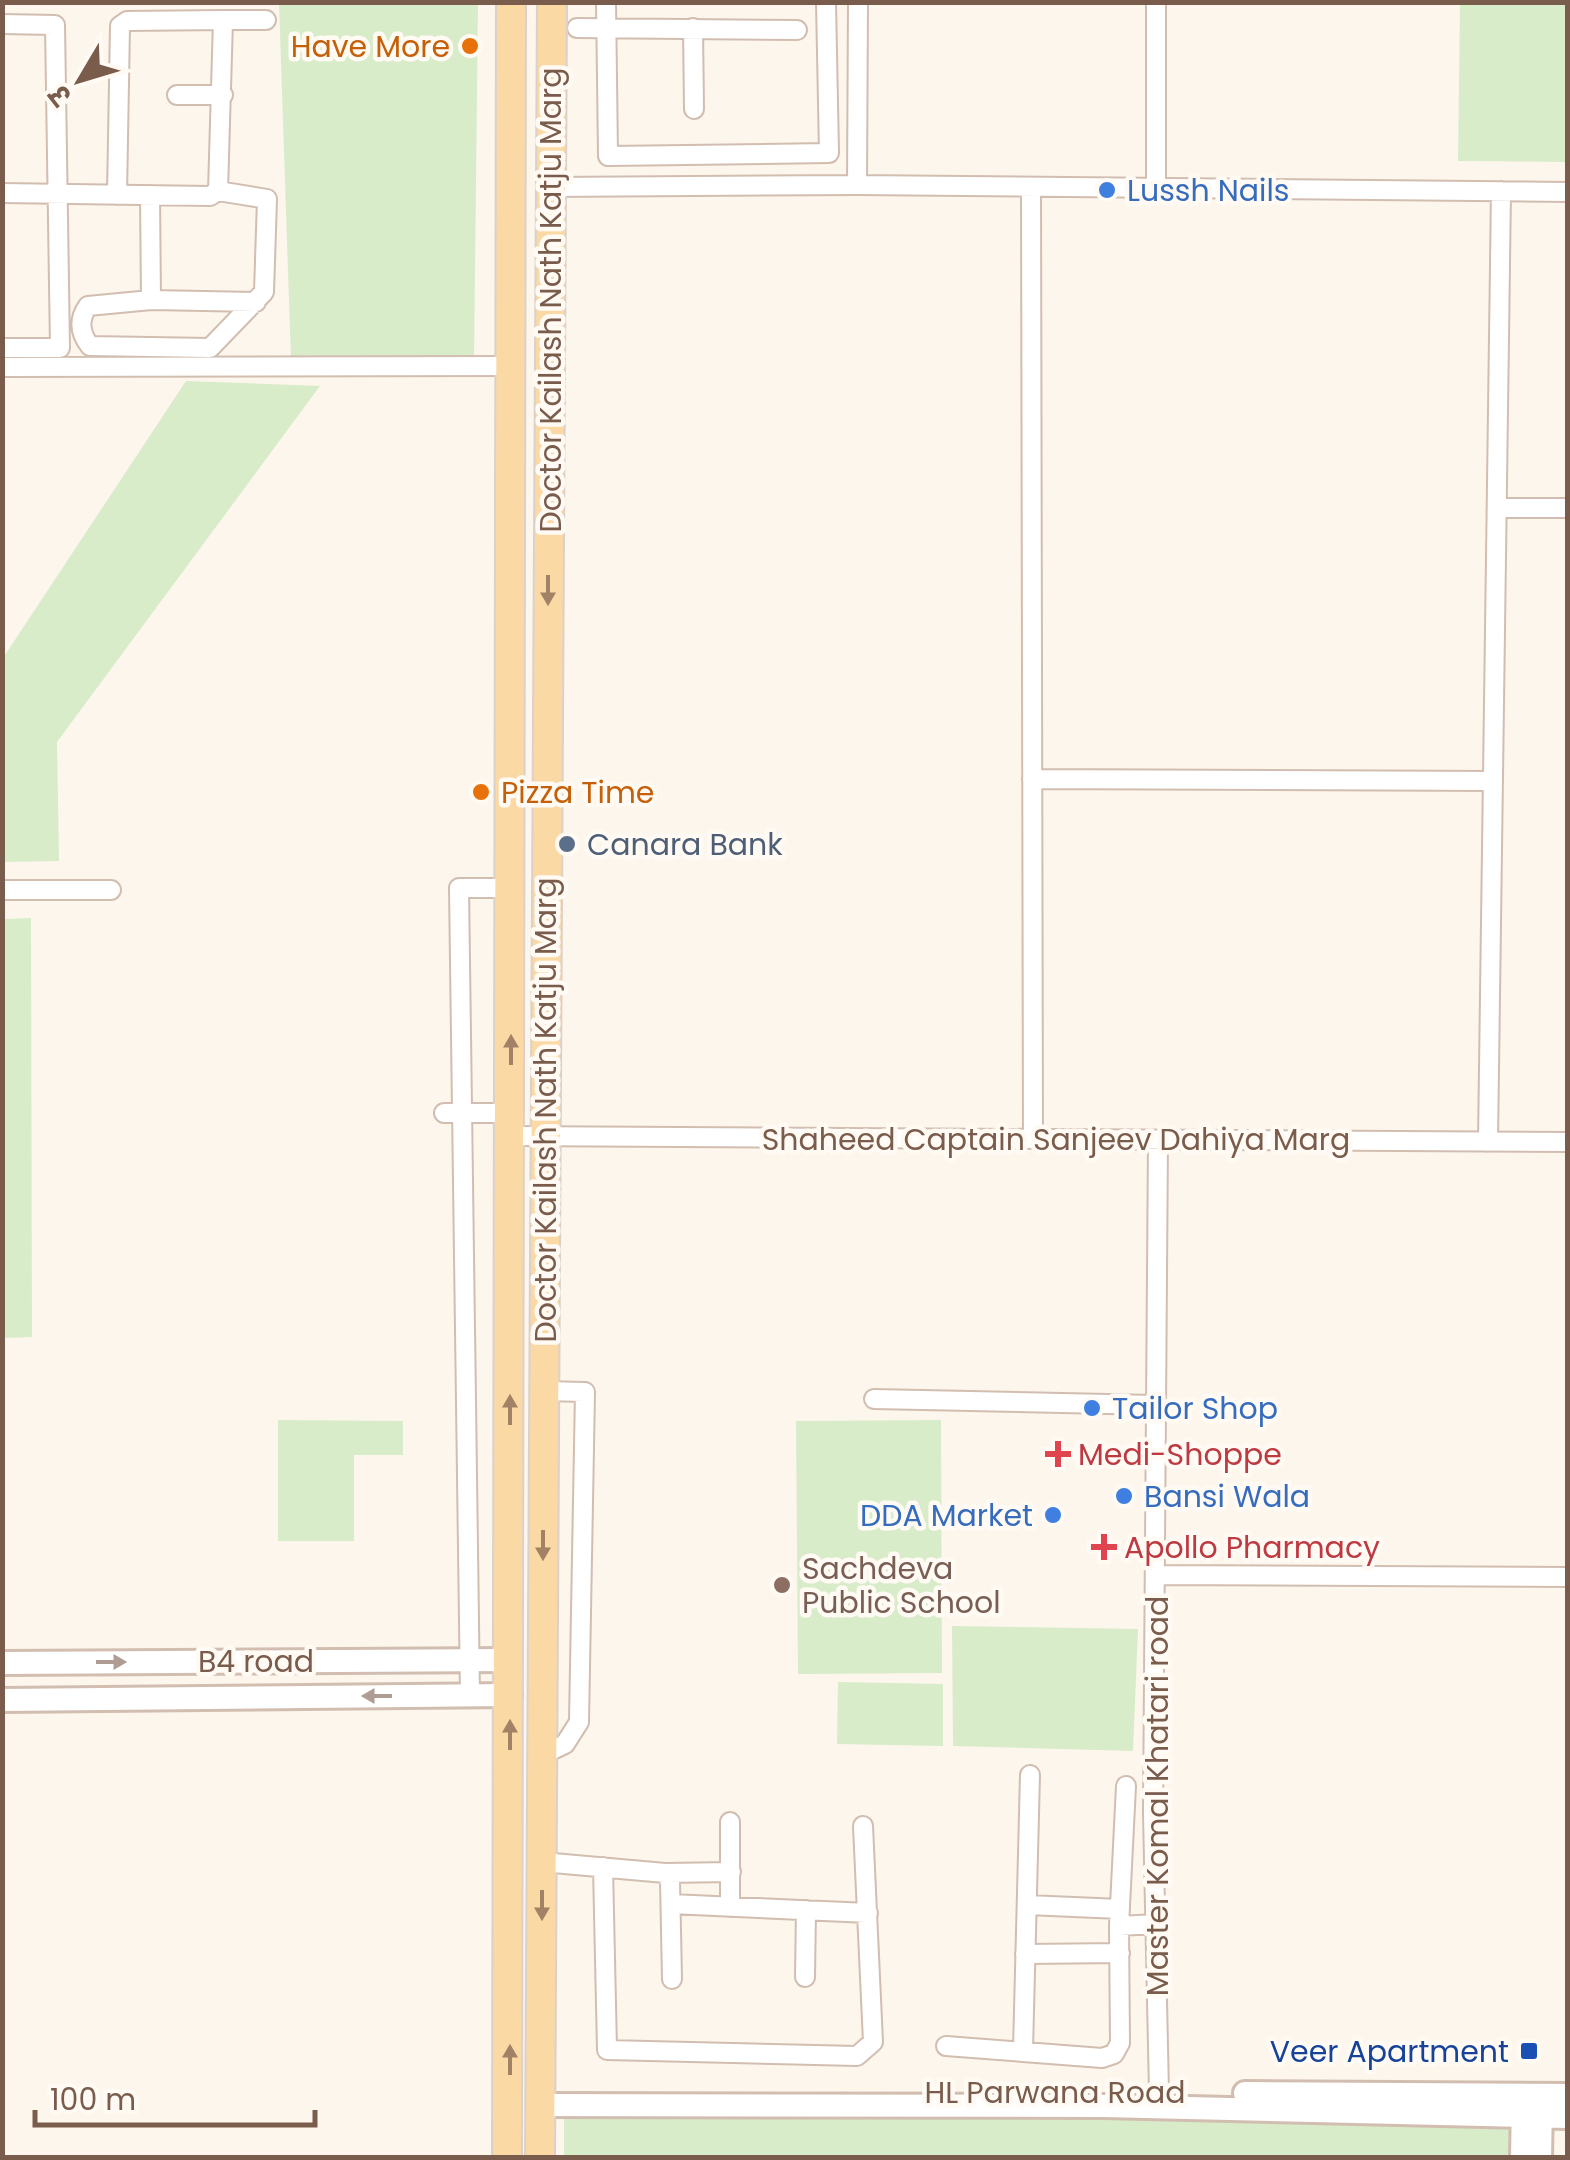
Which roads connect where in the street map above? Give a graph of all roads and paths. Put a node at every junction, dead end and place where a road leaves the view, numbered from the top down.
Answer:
1 (511, 2) edge
2 (552, 2) edge
3 (606, 2) edge
4 (826, 2) edge
5 (858, 2) edge
6 (1156, 2) edge
7 (157, 11) edge
8 (224, 20) junction
9 (266, 20) dead end
10 (2, 24) edge
11 (577, 28) dead end
12 (606, 28) junction
13 (693, 28) junction
14 (797, 30) dead end
15 (177, 95) dead end
16 (223, 95) junction
17 (694, 108) dead end
18 (857, 184) junction
19 (550, 187) junction
20 (1031, 189) junction
21 (1156, 190) junction
22 (218, 191) junction
23 (1501, 191) junction
24 (1568, 192) edge
25 (2, 193) edge
26 (55, 194) junction
27 (116, 195) junction
28 (150, 196) junction
29 (151, 300) junction
30 (256, 302) junction
31 (2, 348) edge
32 (511, 366) junction
33 (2, 367) edge
34 (1497, 508) junction
35 (1568, 508) edge
36 (1032, 779) junction
37 (1493, 781) junction
38 (512, 888) junction
39 (2, 890) edge
40 (111, 890) dead end
41 (453, 1114) junction
42 (510, 1125) junction
43 (545, 1136) junction
44 (1033, 1139) junction
45 (1158, 1140) junction
46 (1488, 1142) junction
47 (1568, 1142) edge
48 (543, 1391) junction
49 (874, 1399) dead end
50 (1154, 1405) junction
51 (1156, 1575) junction
52 (1568, 1578) edge
53 (472, 1660) junction
54 (510, 1660) junction
55 (8, 1663) edge
56 (510, 1695) junction
57 (470, 1696) junction
58 (8, 1700) edge
59 (542, 1756) junction
60 (1030, 1775) dead end
61 (1126, 1786) dead end
62 (730, 1822) dead end
63 (863, 1826) dead end
64 (542, 1862) junction
65 (603, 1867) junction
66 (731, 1872) junction
67 (665, 1873) junction
68 (671, 1904) junction
69 (1026, 1905) junction
70 (730, 1907) junction
71 (806, 1910) junction
72 (868, 1913) junction
73 (1120, 1917) junction
74 (1156, 1924) junction
75 (1120, 1953) junction
76 (1026, 1954) junction
77 (806, 1978) dead end
78 (672, 1979) dead end
79 (946, 2046) dead end
80 (1023, 2050) junction
81 (1159, 2093) junction
82 (1568, 2095) edge
83 (542, 2098) junction
84 (1532, 2105) junction
85 (1568, 2116) edge
86 (507, 2158) edge
87 (540, 2158) edge
88 (1522, 2158) edge
89 (1540, 2158) edge

1 - 32 main road, Doctor Kailash Nath Katju Marg
2 - 19 main road, Doctor Kailash Nath Katju Marg
3 - 12 street
4 - 12 street
5 - 18 street
6 - 21 street
7 - 8 street
7 - 27 street
8 - 9 street
8 - 16 street
10 - 26 street
11 - 12 street
12 - 13 street
13 - 14 street
13 - 17 street
15 - 16 street
16 - 22 street
18 - 19 street
18 - 20 street
19 -> 43 main road, Doctor Kailash Nath Katju Marg
20 - 21 street
20 - 36 street
21 - 23 street
22 - 28 street
22 - 30 street
23 - 24 street
23 - 34 street
25 - 26 street
26 - 27 street
26 - 31 street
27 - 28 street
28 - 29 street
29 - 30 street
29 - 30 street
32 - 33 street
32 - 38 main road, Doctor Kailash Nath Katju Marg
34 - 35 street
34 - 37 street
36 - 37 street
36 - 44 street
37 - 46 street
38 - 41 street
42 -> 38 main road, Doctor Kailash Nath Katju Marg
39 - 40 street
41 - 42 street, Shaheed Captain Sanjeev Dahiya Marg
41 - 53 street
42 - 43 street, Shaheed Captain Sanjeev Dahiya Marg
54 -> 42 main road, Doctor Kailash Nath Katju Marg
43 - 44 street, Shaheed Captain Sanjeev Dahiya Marg
43 - 48 main road, Doctor Kailash Nath Katju Marg
44 - 45 street, Shaheed Captain Sanjeev Dahiya Marg
45 - 46 street, Shaheed Captain Sanjeev Dahiya Marg
45 - 50 street, Master Komal Khatari road
46 - 47 street, Shaheed Captain Sanjeev Dahiya Marg
48 -> 59 main road, Doctor Kailash Nath Katju Marg
48 - 59 street
49 - 50 street
50 - 51 street, Master Komal Khatari road
51 - 52 street
51 - 74 street, Master Komal Khatari road
53 - 54 street, B4 road
55 -> 53 street, B4 road
53 - 57 street
54 - 56 main road, Doctor Kailash Nath Katju Marg
56 - 57 street, B4 road
86 -> 56 main road, Doctor Kailash Nath Katju Marg
57 -> 58 street, B4 road
59 - 64 main road, Doctor Kailash Nath Katju Marg
60 - 69 street
61 - 73 street
62 - 66 street
63 - 72 street
64 - 65 street
64 -> 83 main road, Doctor Kailash Nath Katju Marg
65 - 67 street
65 - 72 street
66 - 67 street
66 - 70 street
67 - 68 street
68 - 70 street
68 - 78 street
69 - 73 street
69 - 76 street
70 - 71 street
71 - 72 street
71 - 77 street
73 - 74 street
73 - 75 street
74 - 81 street, Master Komal Khatari road
75 - 76 street
75 - 80 street
76 - 80 street
79 - 80 street
81 - 83 street, HL Parwana Road
81 - 84 street, HL Parwana Road
82 - 84 street, HL Parwana Road
83 - 84 street
83 - 87 main road, Doctor Kailash Nath Katju Marg
84 - 85 street
84 - 88 street
84 - 89 street

